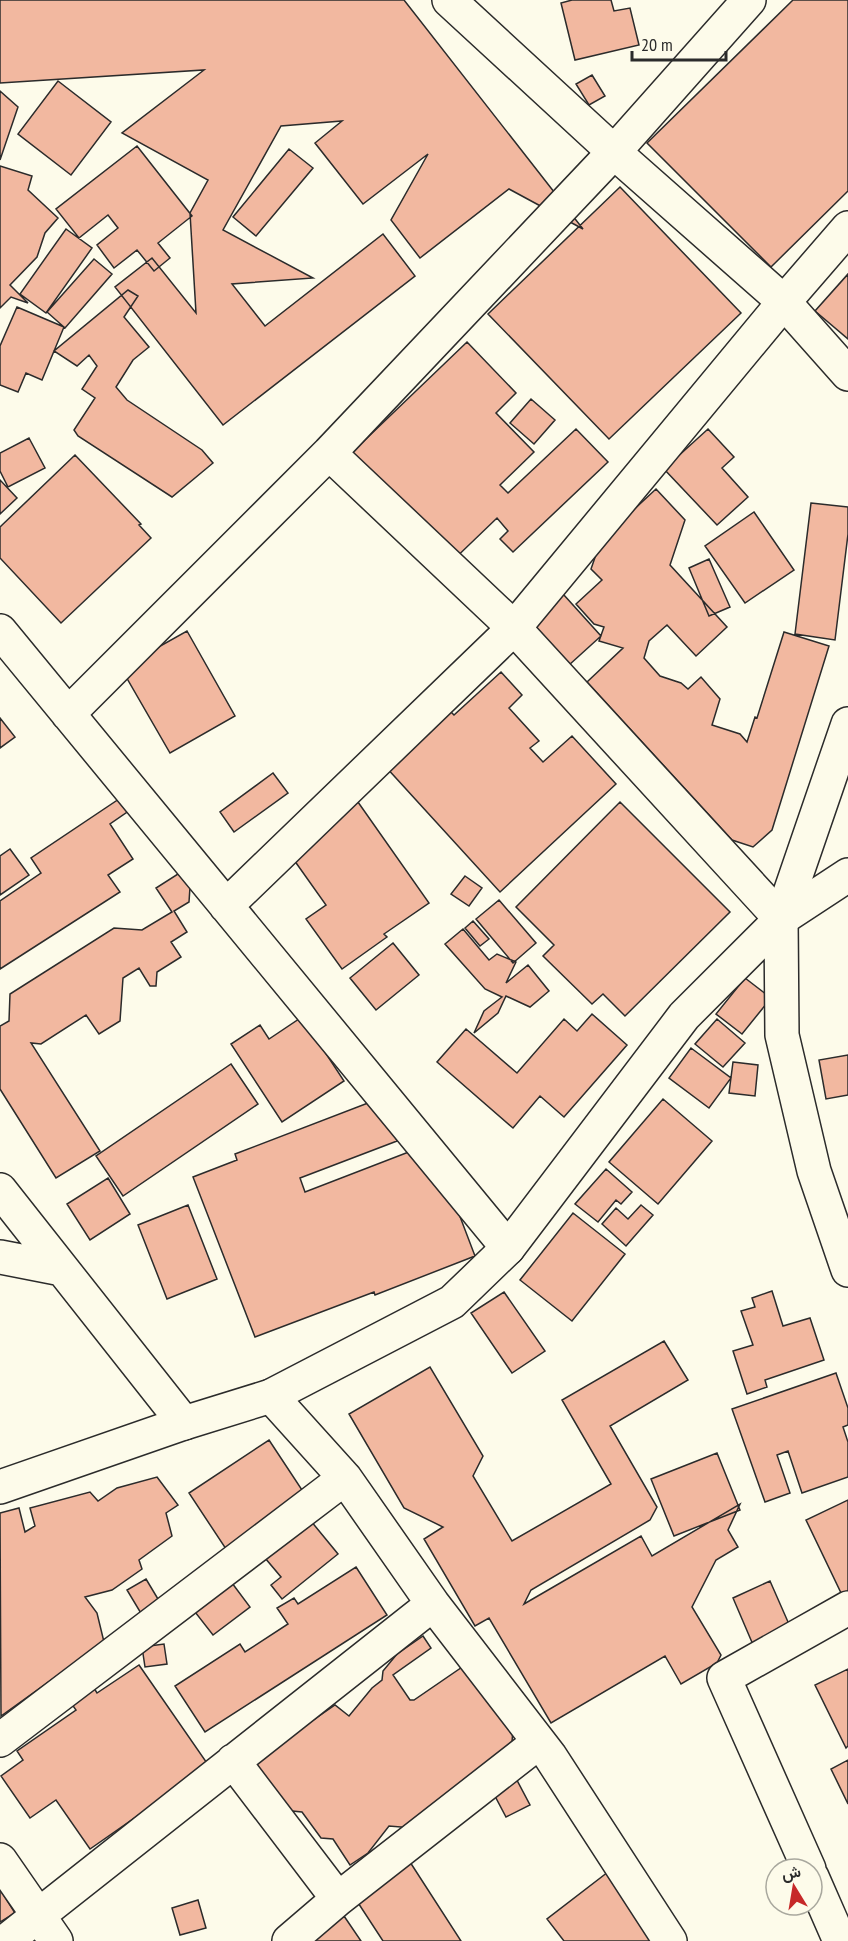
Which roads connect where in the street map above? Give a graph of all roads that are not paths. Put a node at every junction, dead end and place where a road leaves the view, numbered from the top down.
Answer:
1 (449, 0) edge
2 (749, 0) edge
3 (614, 152) junction
4 (848, 228) edge
5 (784, 302) junction
6 (848, 374) edge
7 (329, 453) junction
8 (513, 628) junction
9 (0, 631) edge
10 (68, 714) junction
11 (848, 724) edge
12 (848, 875) edge
13 (226, 906) junction
14 (781, 919) junction
15 (0, 1190) edge
16 (508, 1248) junction
17 (0, 1257) edge
18 (62, 1269) junction
19 (848, 1270) edge
20 (271, 1396) junction
21 (184, 1423) junction
22 (345, 1478) junction
23 (0, 1487) edge
24 (433, 1604) junction
25 (848, 1608) edge
26 (0, 1740) edge
27 (539, 1742) junction
28 (233, 1761) junction
29 (804, 1857) edge
30 (0, 1860) edge
31 (338, 1899) junction
32 (824, 1904) edge
33 (47, 1928) edge
34 (6, 1941) edge
35 (289, 1941) edge
36 (670, 1941) edge
37 (840, 1941) edge

1 - 3 street
2 - 3 street
3 - 5 street
3 - 7 street
4 - 5 street
5 - 6 street
5 - 8 street
7 - 8 street
7 - 10 street
8 - 13 street
8 - 14 street
9 - 10 street
10 - 13 street
11 - 14 street
12 - 14 street
13 - 16 street
14 - 16 street
14 - 19 street
15 - 18 street
16 - 20 street
17 - 18 street
18 - 21 street
20 - 21 street
20 - 22 street
21 - 23 street
22 - 24 street
22 - 26 street
24 - 27 street
24 - 28 street
25 - 29 street
27 - 31 street
27 - 36 street
28 - 31 street
28 - 33 street
30 - 33 street
31 - 35 street
32 - 37 street
33 - 34 street

